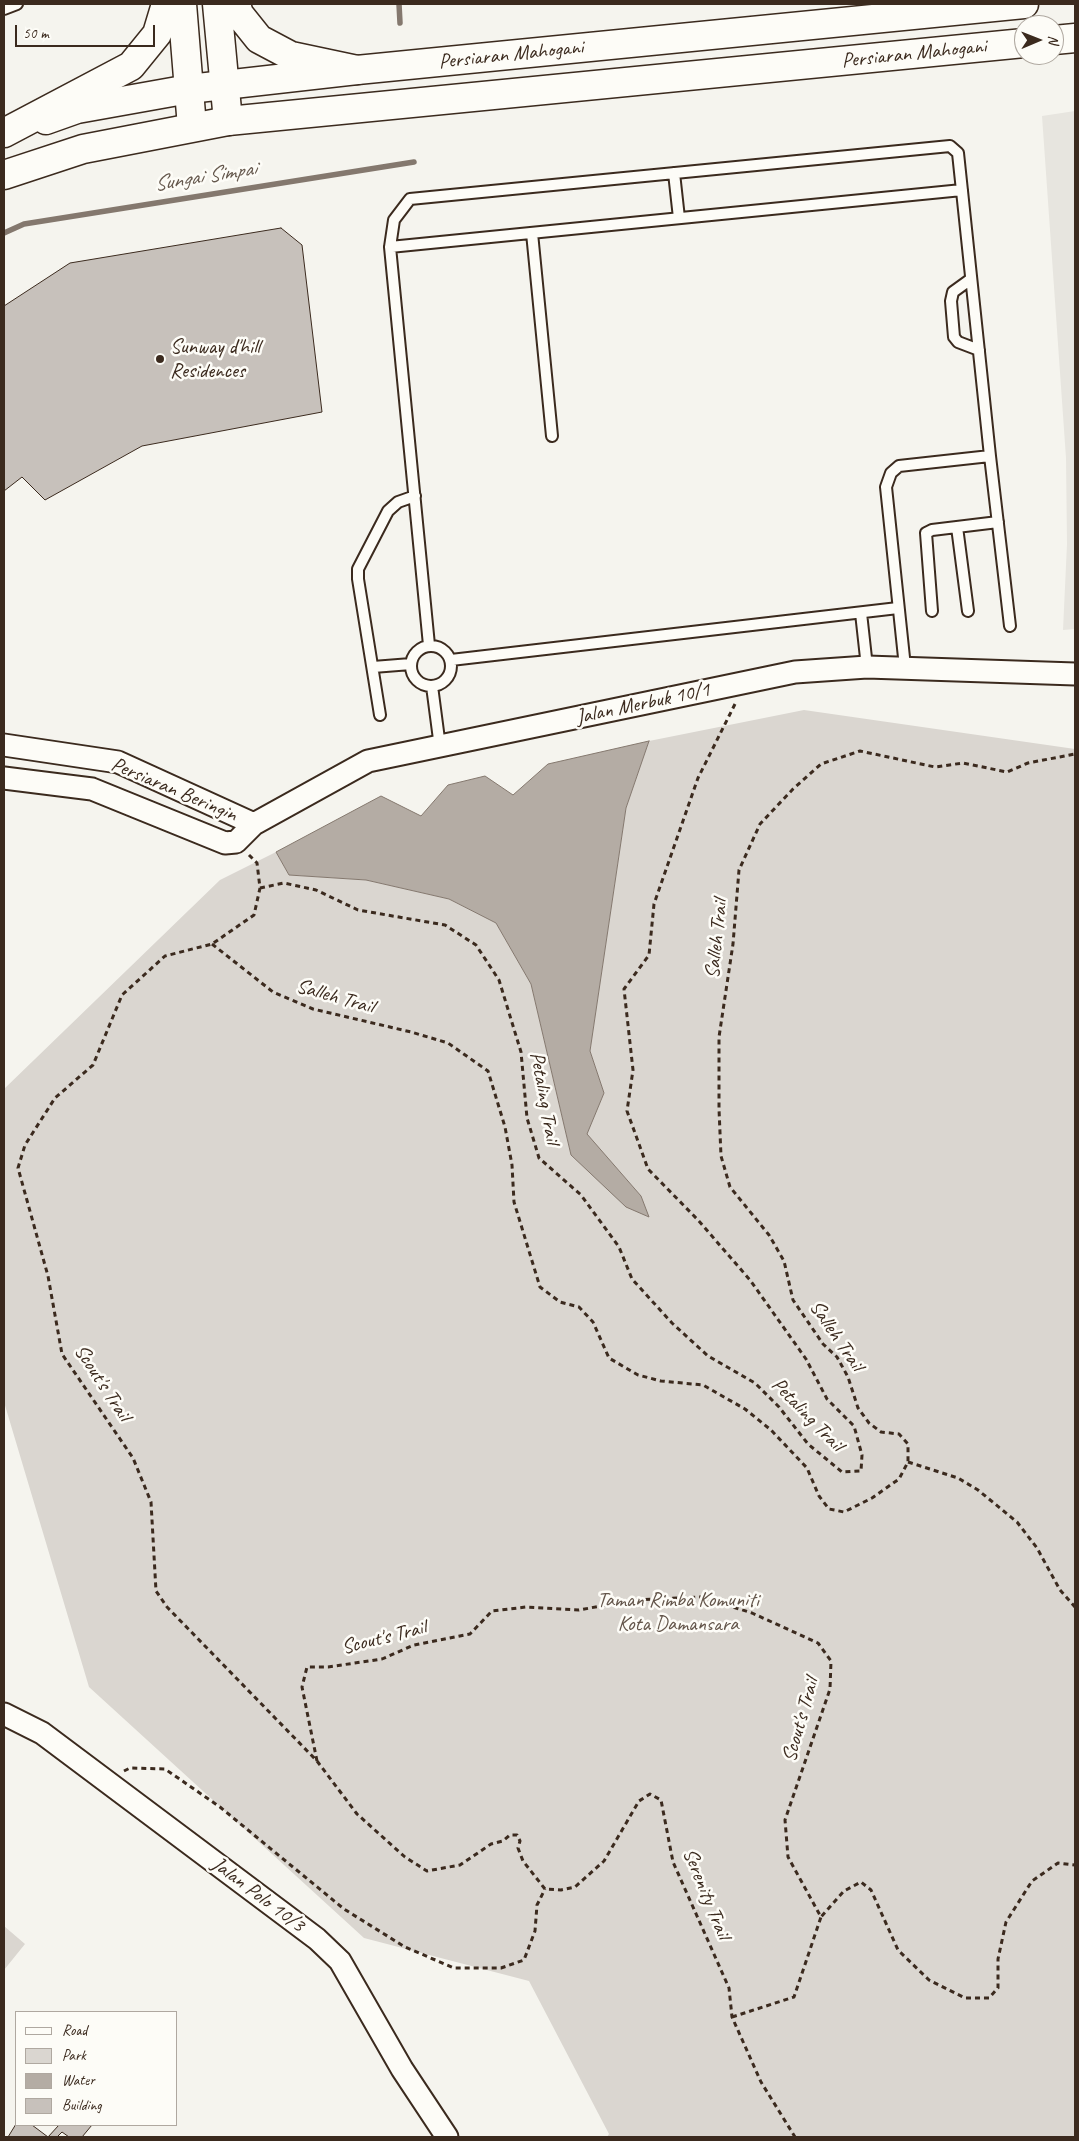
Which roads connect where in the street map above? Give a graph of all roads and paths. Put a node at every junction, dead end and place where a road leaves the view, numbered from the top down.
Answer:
1 (17, 4) edge
2 (166, 4) edge
3 (182, 4) edge
4 (217, 4) edge
5 (236, 4) edge
6 (1024, 4) edge
7 (4, 10) edge
8 (1014, 44) edge
9 (358, 70) junction
10 (224, 85) junction
11 (189, 89) junction
12 (228, 121) junction
13 (192, 126) junction
14 (4, 133) edge
15 (4, 137) edge
16 (674, 173) junction
17 (4, 176) edge
18 (962, 190) junction
19 (679, 218) junction
20 (532, 233) junction
21 (390, 247) junction
22 (972, 278) junction
23 (979, 350) junction
24 (552, 436) dead end
25 (990, 456) junction
26 (415, 496) junction
27 (998, 522) junction
28 (957, 527) junction
29 (898, 608) junction
30 (932, 611) dead end
31 (968, 611) dead end
32 (861, 613) junction
33 (1010, 626) dead end
34 (429, 645) junction
35 (451, 660) junction
36 (411, 664) junction
37 (374, 667) junction
38 (867, 667) junction
39 (905, 667) junction
40 (1075, 674) edge
41 (745, 683) junction
42 (432, 686) junction
43 (380, 715) dead end
44 (4, 745) edge
45 (440, 747) junction
46 (1075, 754) edge
47 (4, 778) edge
48 (254, 824) junction
49 (236, 842) junction
50 (260, 888) junction
51 (212, 944) junction
52 (908, 1462) junction
53 (1075, 1607) edge
54 (4, 1714) edge
55 (317, 1760) junction
56 (106, 1781) junction
57 (1075, 1865) edge
58 (545, 1889) junction
59 (820, 1917) junction
60 (732, 2017) junction
61 (447, 2137) edge
62 (795, 2137) edge

1 - 7 lane
2 - 14 main road
3 - 11 main road
4 - 10 main road
5 - 9 main road
6 - 9 main road, Persiaran Mahogani
8 - 12 main road, Persiaran Mahogani
9 - 10 main road, Persiaran Mahogani
10 - 11 main road, Persiaran Mahogani
10 - 12 main road
11 - 13 main road
11 - 15 main road, Persiaran Mahogani
12 - 13 main road, Persiaran Mahogani
13 - 17 main road, Persiaran Mahogani
16 - 18 lane
16 - 19 lane
16 - 21 lane
18 - 19 lane
18 - 22 lane
19 - 20 lane
20 - 21 lane
20 - 24 lane
21 - 26 lane
22 - 23 lane
22 - 23 lane
23 - 25 lane
25 - 27 lane
25 - 29 lane
26 - 34 lane
26 - 37 lane
27 - 28 lane
27 - 33 lane
28 - 30 lane
28 - 31 lane
29 - 32 lane
29 - 39 lane
32 - 35 lane
32 - 38 lane
34 - 35 lane
34 - 36 lane
35 - 42 lane
36 - 37 lane
36 - 42 lane
37 - 43 lane
38 - 39 street, Jalan Merbuk 10/1
38 - 41 street, Jalan Merbuk 10/1
39 - 40 street, Jalan Merbuk 10/1
41 - 45 street, Jalan Merbuk 10/1
41 - 50 path, Petaling Trail
42 - 45 lane
44 - 48 street, Persiaran Beringin
45 - 48 street, Jalan Merbuk 10/1
46 - 52 path, Salleh Trail
47 - 49 street, Persiaran Beringin
48 - 49 street, Jalan Merbuk 10/1
49 - 50 path, Scout's Trail
50 - 51 path, Scout's Trail
51 - 52 path, Salleh Trail
51 - 55 path, Scout's Trail
52 - 53 path
54 - 56 street, Jalan Polo 10/3
55 - 58 path
55 - 59 path, Scout's Trail
56 - 58 path
56 - 61 street, Jalan Polo 10/3
57 - 59 path
58 - 60 path, Serenity Trail
59 - 60 path
60 - 62 path, Serenity Trail

